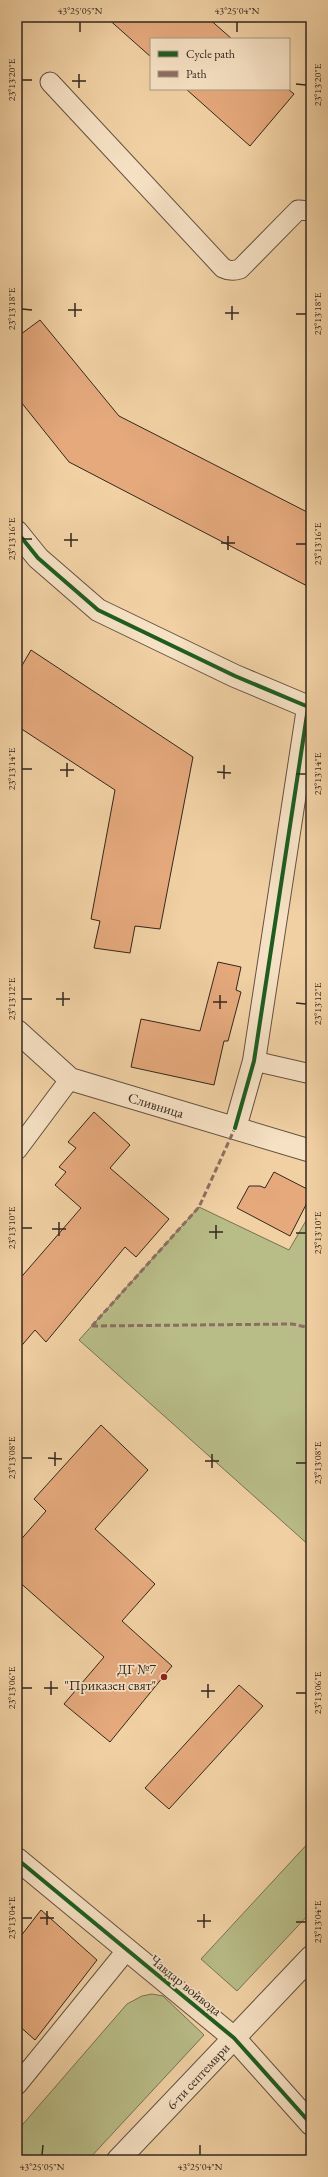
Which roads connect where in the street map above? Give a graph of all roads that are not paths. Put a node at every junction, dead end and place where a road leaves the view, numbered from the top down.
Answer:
1 (50, 82) dead end
2 (311, 211) edge
3 (17, 532) edge
4 (310, 708) edge
5 (17, 1031) edge
6 (254, 1061) junction
7 (311, 1074) edge
8 (70, 1079) junction
9 (236, 1128) junction
10 (17, 1150) edge
11 (311, 1151) edge
12 (17, 1860) edge
13 (126, 1951) junction
14 (311, 1957) edge
15 (234, 2038) junction
16 (17, 2085) edge
17 (311, 2124) edge
18 (118, 2160) edge

1 - 2 lane
3 - 4 street
4 - 6 street
5 - 8 street, Сливница
6 - 7 lane
6 - 9 street
8 - 9 street, Сливница
8 - 10 lane
9 - 11 street, Сливница
12 - 13 street, Чавдар войвода
13 - 15 street, Чавдар войвода
13 - 16 lane
14 - 15 street, 6-ти септември
15 - 17 street, Чавдар войвода
15 - 18 street, 6-ти септември

